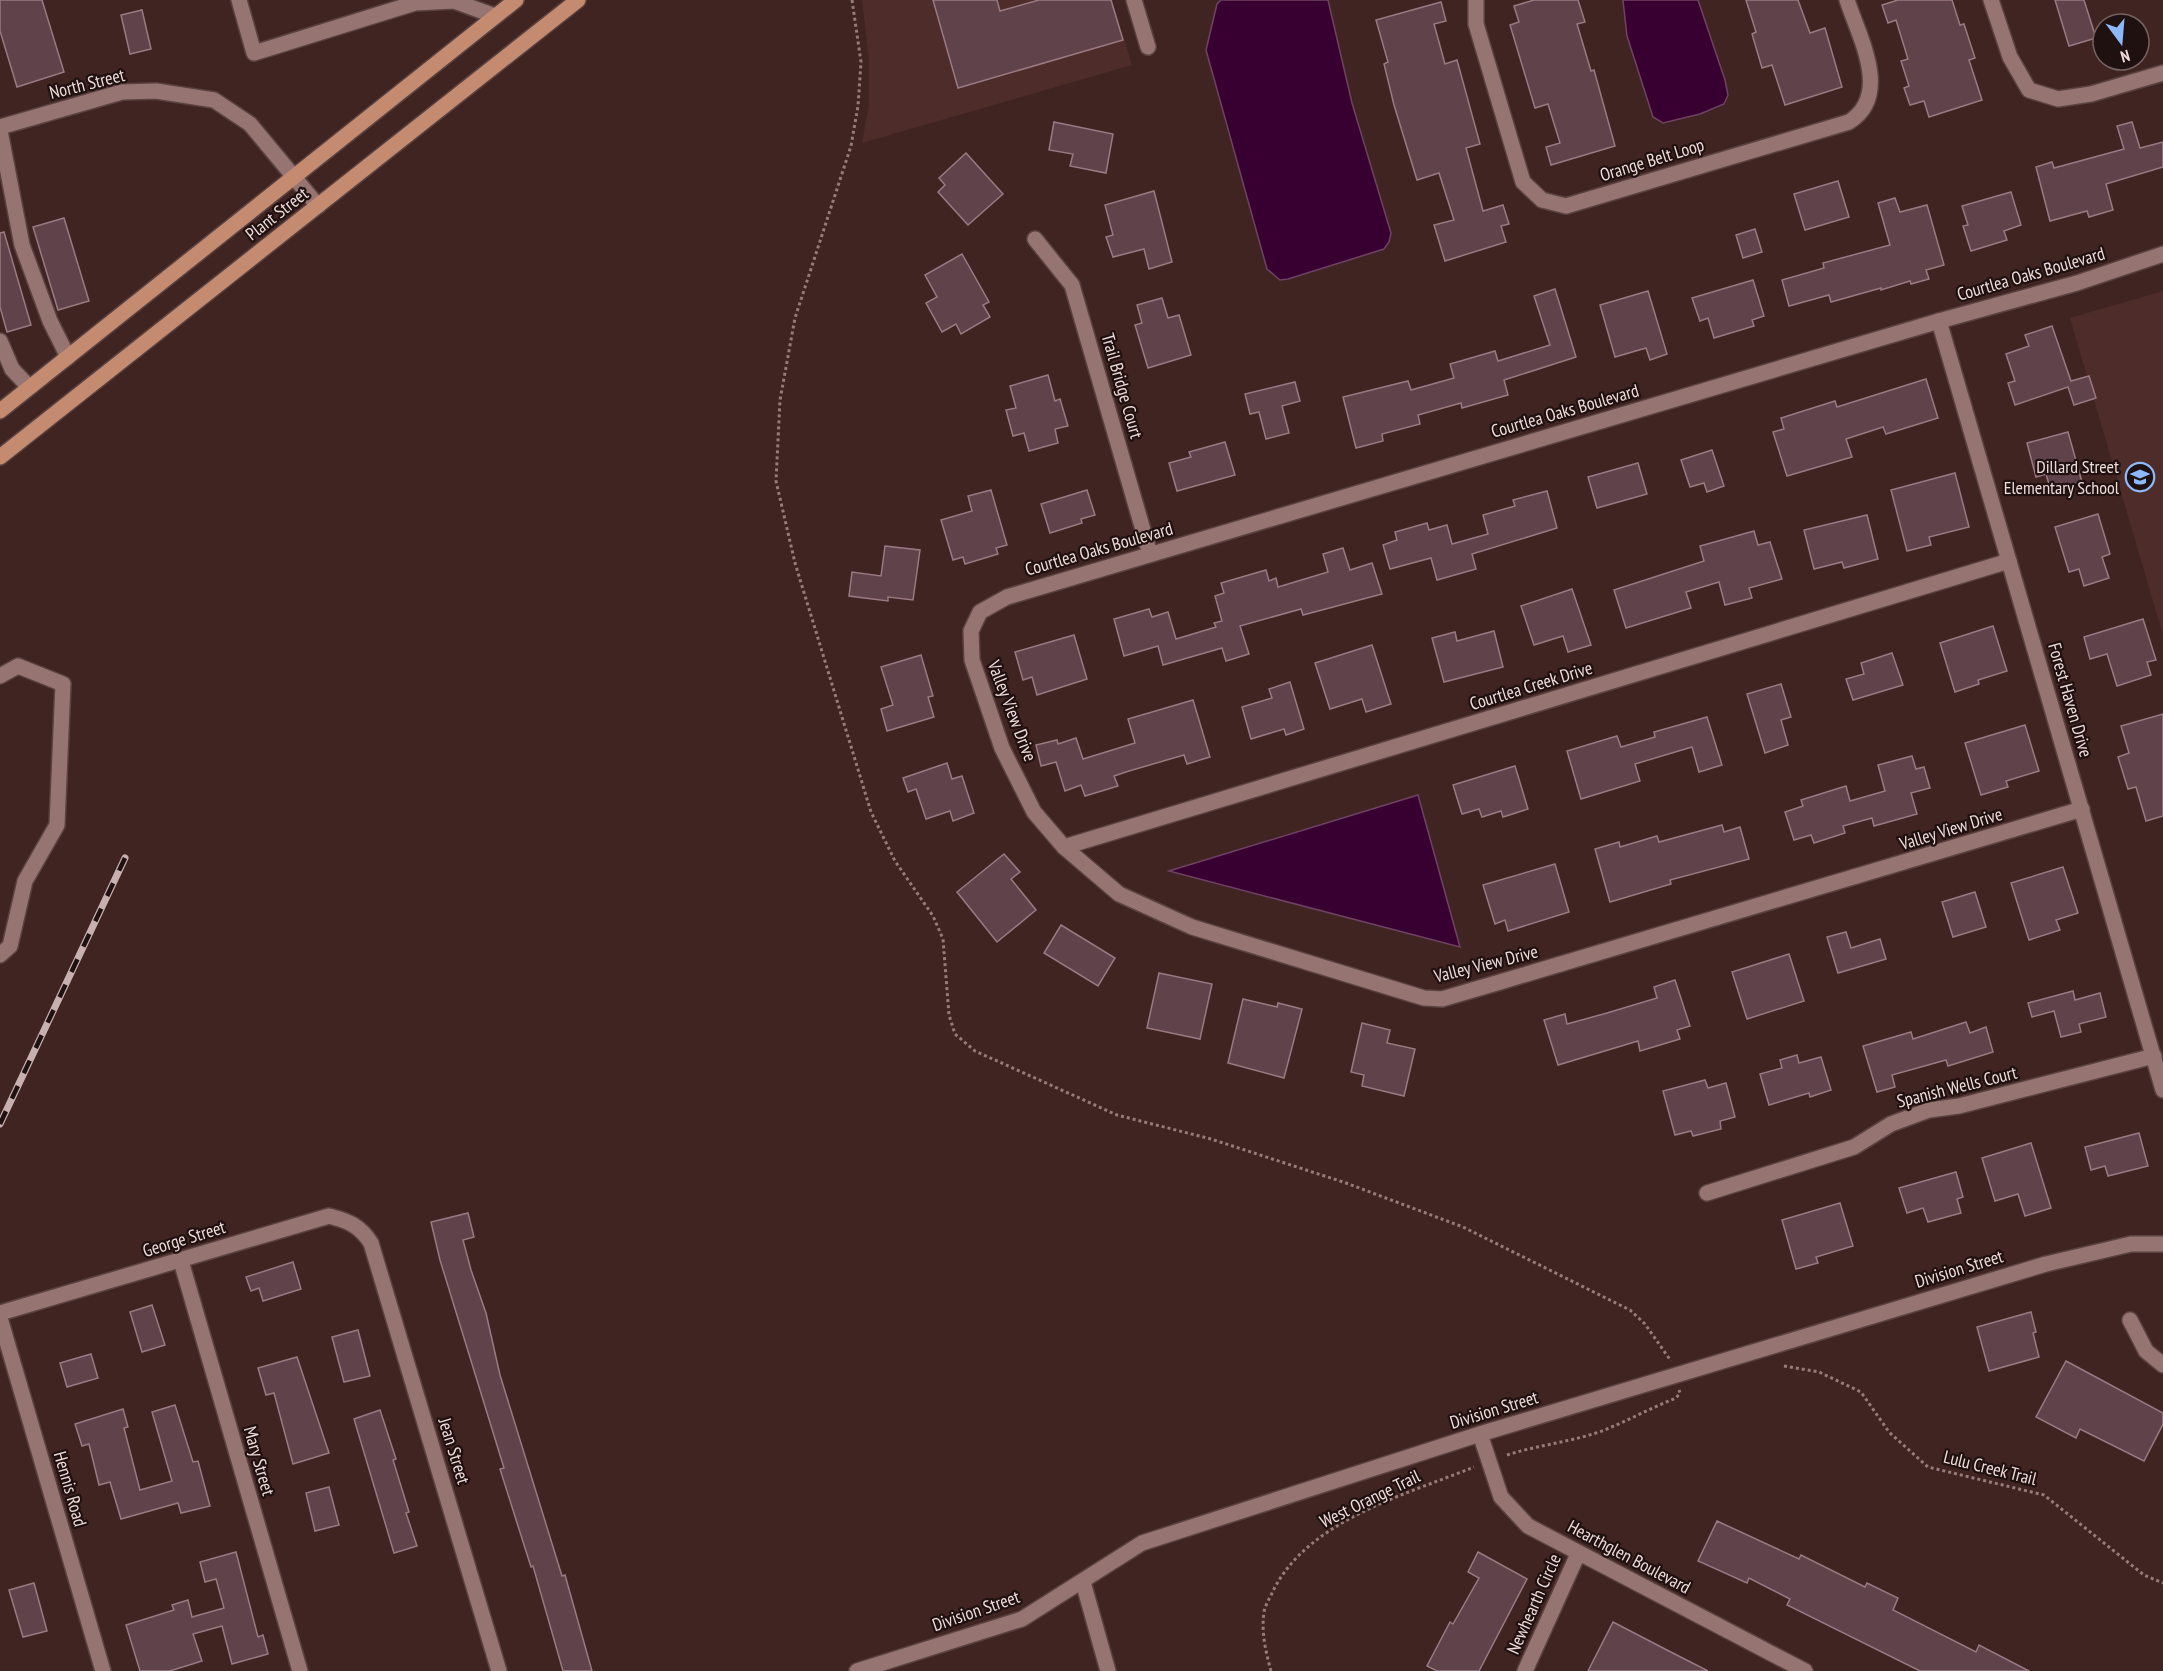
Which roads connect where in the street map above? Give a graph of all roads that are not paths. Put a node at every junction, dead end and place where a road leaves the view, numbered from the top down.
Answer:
1 (239, 0) edge
2 (516, 0) edge
3 (578, 0) edge
4 (1134, 0) edge
5 (1476, 0) edge
6 (1847, 0) edge
7 (1992, 0) edge
8 (495, 16) junction
9 (1148, 47) dead end
10 (2163, 73) edge
11 (0, 129) edge
12 (294, 178) junction
13 (318, 206) junction
14 (1035, 239) dead end
15 (2163, 254) edge
16 (1939, 321) junction
17 (0, 342) edge
18 (68, 357) junction
19 (29, 387) junction
20 (0, 411) edge
21 (0, 458) edge
22 (1150, 554) junction
23 (2009, 561) junction
24 (980, 612) joint
25 (0, 676) edge
26 (2082, 809) junction
27 (1064, 847) junction
28 (0, 955) edge
29 (2154, 1056) junction
30 (2163, 1090) edge
31 (1707, 1193) dead end
32 (371, 1243) joint
33 (2163, 1244) edge
34 (181, 1261) junction
35 (0, 1313) edge
36 (0, 1318) edge
37 (2130, 1320) dead end
38 (2163, 1365) edge
39 (1480, 1434) junction
40 (1578, 1554) junction
41 (1083, 1582) junction
42 (103, 1671) edge
43 (300, 1671) edge
44 (499, 1671) edge
45 (857, 1671) edge
46 (1108, 1671) edge
47 (1525, 1671) edge
48 (1805, 1671) edge

1 - 8 street
2 - 8 main road, Plant Street
3 - 13 main road, Plant Street
4 - 9 street
5 - 6 street, Orange Belt Loop
7 - 10 street
8 - 12 main road, Plant Street
11 - 12 street, North Street
11 - 18 street
12 - 13 street, North Street
12 - 18 main road, Plant Street
13 - 21 main road, Plant Street
14 - 22 street, Trail Bridge Court
15 - 16 street, Courtlea Oaks Boulevard
16 - 22 street, Courtlea Oaks Boulevard
16 - 23 street, Forest Haven Drive
17 - 19 street
18 - 19 main road, Plant Street
19 - 20 main road, Plant Street
22 - 24 street, Courtlea Oaks Boulevard
23 - 26 street, Forest Haven Drive
23 - 27 street, Courtlea Creek Drive
24 - 27 street, Valley View Drive
25 - 28 street
26 - 27 street, Valley View Drive
26 - 29 street, Forest Haven Drive
29 - 30 street, Forest Haven Drive
29 - 31 street, Spanish Wells Court
32 - 34 street, George Street
32 - 44 street, Jean Street
33 - 39 street, Division Street
34 - 35 street, George Street
34 - 43 street, Mary Street
36 - 42 street, Hennis Road
37 - 38 street
39 - 40 street, Hearthglen Boulevard
39 - 41 street, Division Street
40 - 47 street, Newhearth Circle
40 - 48 street, Hearthglen Boulevard
41 - 45 street, Division Street
41 - 46 street

